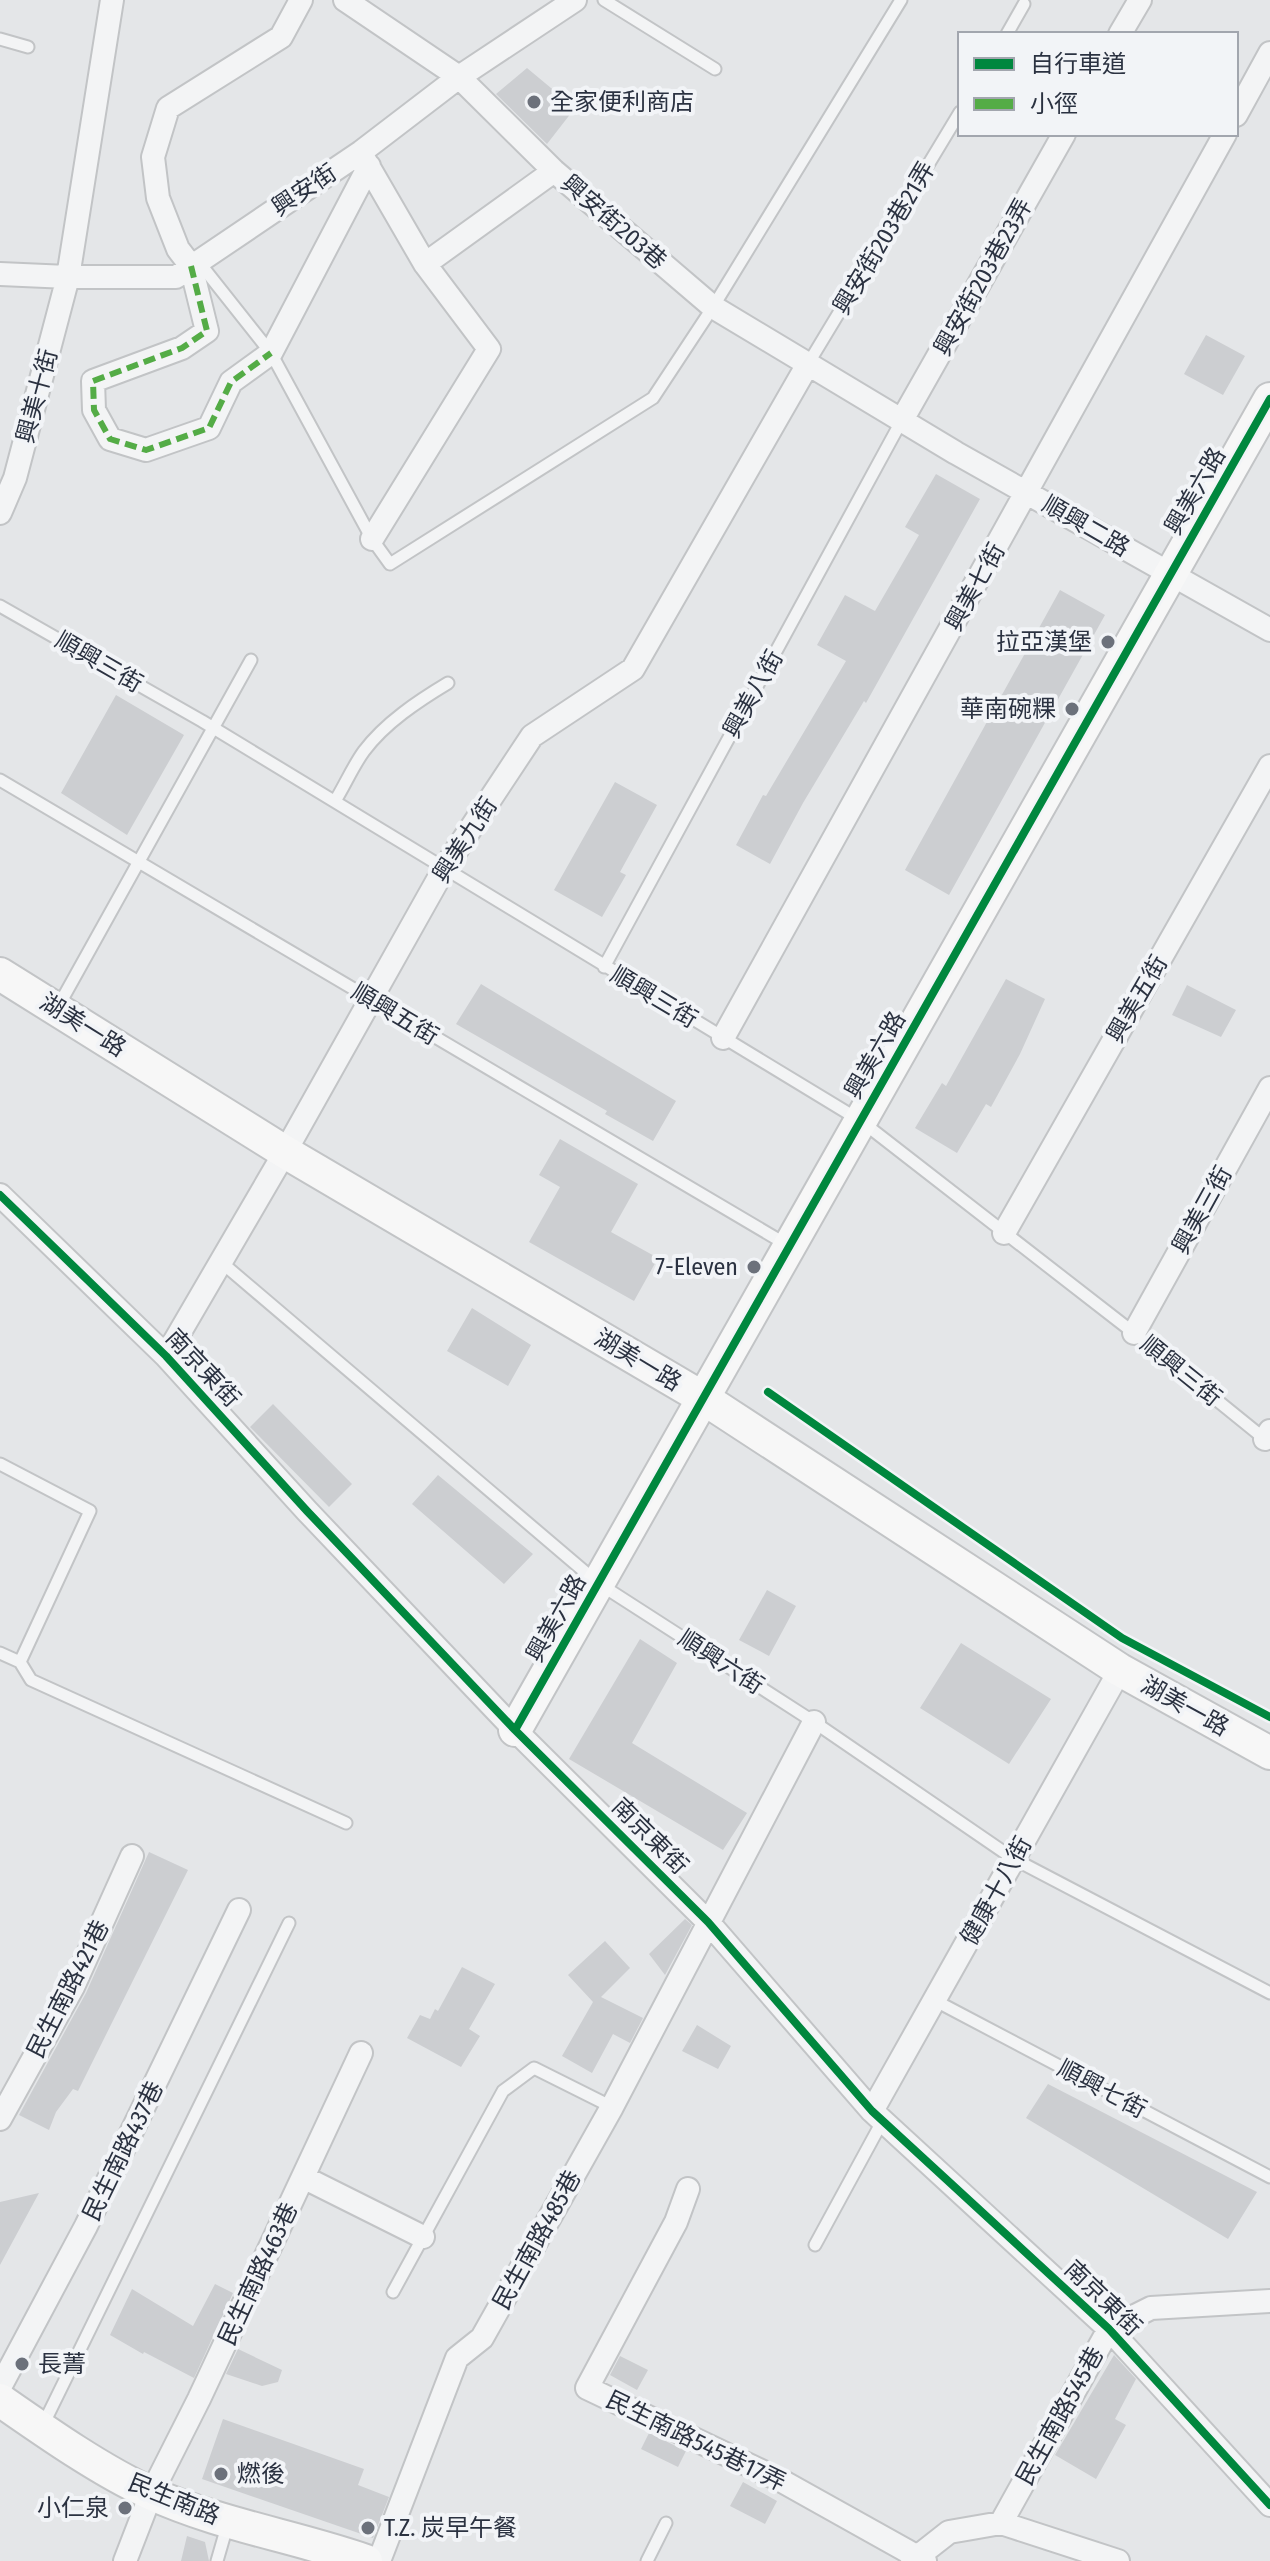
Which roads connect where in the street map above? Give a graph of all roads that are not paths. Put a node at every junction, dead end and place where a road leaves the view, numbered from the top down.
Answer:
1 (112, 0) edge
2 (301, 0) edge
3 (345, 0) edge
4 (575, 0) edge
5 (604, 0) edge
6 (901, 0) edge
7 (1140, 0) edge
8 (1024, 4) dead end
9 (1008, 32) edge
10 (1121, 32) edge
11 (0, 39) edge
12 (28, 47) dead end
13 (1270, 53) edge
14 (715, 69) dead end
15 (459, 77) junction
16 (1238, 111) edge
17 (958, 115) edge
18 (1063, 136) edge
19 (1224, 136) edge
20 (365, 159) junction
21 (554, 171) junction
22 (194, 263) junction
23 (425, 264) junction
24 (0, 274) edge
25 (68, 277) junction
26 (713, 307) junction
27 (271, 353) junction
28 (808, 364) junction
29 (1270, 399) edge
30 (902, 420) junction
31 (1028, 493) junction
32 (0, 513) edge
33 (372, 539) junction
34 (1171, 574) junction
35 (0, 606) edge
36 (1270, 630) edge
37 (251, 660) dead end
38 (448, 683) dead end
39 (213, 728) junction
40 (1270, 766) edge
41 (0, 780) edge
42 (335, 801) junction
43 (137, 861) junction
44 (444, 869) junction
45 (604, 967) junction
46 (0, 974) edge
47 (372, 1000) junction
48 (57, 1008) junction
49 (723, 1038) junction
50 (1270, 1088) edge
51 (861, 1121) junction
52 (285, 1152) junction
53 (0, 1195) edge
54 (1004, 1233) junction
55 (789, 1246) junction
56 (221, 1262) junction
57 (1134, 1333) junction
58 (166, 1356) junction
59 (703, 1398) junction
60 (1268, 1438) edge
61 (0, 1464) edge
62 (598, 1583) junction
63 (0, 1653) edge
64 (20, 1662) junction
65 (1120, 1670) junction
66 (814, 1722) junction
67 (515, 1730) junction
68 (1270, 1753) edge
69 (346, 1823) dead end
70 (132, 1856) dead end
71 (1014, 1859) junction
72 (239, 1910) dead end
73 (708, 1922) junction
74 (289, 1923) dead end
75 (1270, 1993) edge
76 (934, 2000) junction
77 (361, 2053) dead end
78 (612, 2107) junction
79 (877, 2116) junction
80 (0, 2119) edge
81 (303, 2177) junction
82 (1270, 2177) edge
83 (688, 2189) dead end
84 (423, 2237) junction
85 (815, 2245) dead end
86 (393, 2292) dead end
87 (1270, 2301) edge
88 (1109, 2329) junction
89 (0, 2387) edge
90 (0, 2400) edge
91 (41, 2429) junction
92 (151, 2494) junction
93 (1270, 2505) edge
94 (229, 2521) junction
95 (666, 2523) dead end
96 (1001, 2523) junction
97 (348, 2558) edge
98 (918, 2559) edge
99 (125, 2561) edge
100 (217, 2561) edge
101 (379, 2561) edge
102 (647, 2561) edge
103 (1118, 2561) edge

1 - 25 street, 興美十街
2 - 22 street
3 - 15 street, 興安街203巷
4 - 15 street, 興安街
5 - 14 lane
6 - 26 lane
7 - 10 street
8 - 9 lane
11 - 12 lane
13 - 16 street
15 - 20 street, 興安街
15 - 21 street, 興安街203巷
17 - 28 lane, 興安街203巷21弄
18 - 30 street, 興安街203巷23弄
19 - 31 street, 興美七街
20 - 22 street, 興安街
20 - 23 street
20 - 27 street
21 - 23 street
21 - 26 street, 興安街203巷
22 - 25 street, 興安街
22 - 27 lane
22 - 27 street
23 - 33 street
24 - 25 street, 興安街
25 - 32 street, 興美十街
26 - 28 street, 興安街203巷
26 - 33 lane
27 - 33 lane
28 - 30 street, 興安街203巷
28 - 44 street, 興美九街
29 - 34 street, 興美六路
30 - 31 street, 順興二路
30 - 45 lane, 興美八街
31 - 34 street, 順興二路
31 - 49 street, 興美七街
34 - 36 street, 順興二路
34 - 51 street, 興美六路
35 - 39 lane, 順興三街
37 - 39 lane
38 - 42 lane
39 - 42 lane, 順興三街
39 - 43 lane
40 - 54 street, 興美五街
41 - 43 lane, 順興五街
42 - 44 lane, 順興三街
43 - 47 lane, 順興五街
43 - 48 lane
44 - 45 lane, 順興三街
44 - 47 street, 興美九街
45 - 49 lane, 順興三街
46 - 48 street, 湖美一路
47 - 52 street, 興美九街
47 - 55 lane, 順興五街
48 - 52 street, 湖美一路
49 - 51 lane, 順興三街
50 - 57 street, 興美三街
51 - 54 lane, 順興三街
51 - 55 street, 興美六路
52 - 56 street, 興美九街
52 - 59 street, 湖美一路
53 - 58 street, 南京東街
54 - 57 lane, 順興三街
55 - 59 street, 興美六路
56 - 58 street, 興美九街
56 - 62 lane, 順興六街
57 - 60 lane, 順興三街
58 - 67 street, 南京東街
59 - 62 street, 興美六路
59 - 65 street, 湖美一路
61 - 64 lane
62 - 66 lane, 順興六街
62 - 67 street, 興美六路
63 - 64 lane
64 - 69 lane
65 - 68 street, 湖美一路
65 - 71 street, 健康十八街
66 - 71 lane, 順興六街
66 - 73 street, 民生南路485巷
67 - 73 street, 南京東街
70 - 80 street, 民生南路421巷
71 - 75 lane, 順興六街
71 - 76 street, 健康十八街
72 - 89 street, 民生南路437巷
73 - 78 street, 民生南路485巷
73 - 79 street, 南京東街
74 - 91 lane
76 - 79 street, 健康十八街
76 - 82 lane, 順興七街
77 - 81 street, 民生南路463巷
78 - 84 lane
78 - 101 street, 民生南路485巷
79 - 85 lane
79 - 88 street, 南京東街
81 - 84 street
81 - 92 street, 民生南路463巷
83 - 98 street, 民生南路545巷17弄
84 - 86 lane
87 - 88 street, 民生南路545巷
88 - 93 street, 南京東街
88 - 96 street, 民生南路545巷
90 - 91 street, 民生南路
91 - 92 street, 民生南路
92 - 94 street, 民生南路
92 - 99 street, 民生南路463巷
94 - 97 street, 民生南路
94 - 100 lane
95 - 102 lane
96 - 98 street
96 - 103 street

